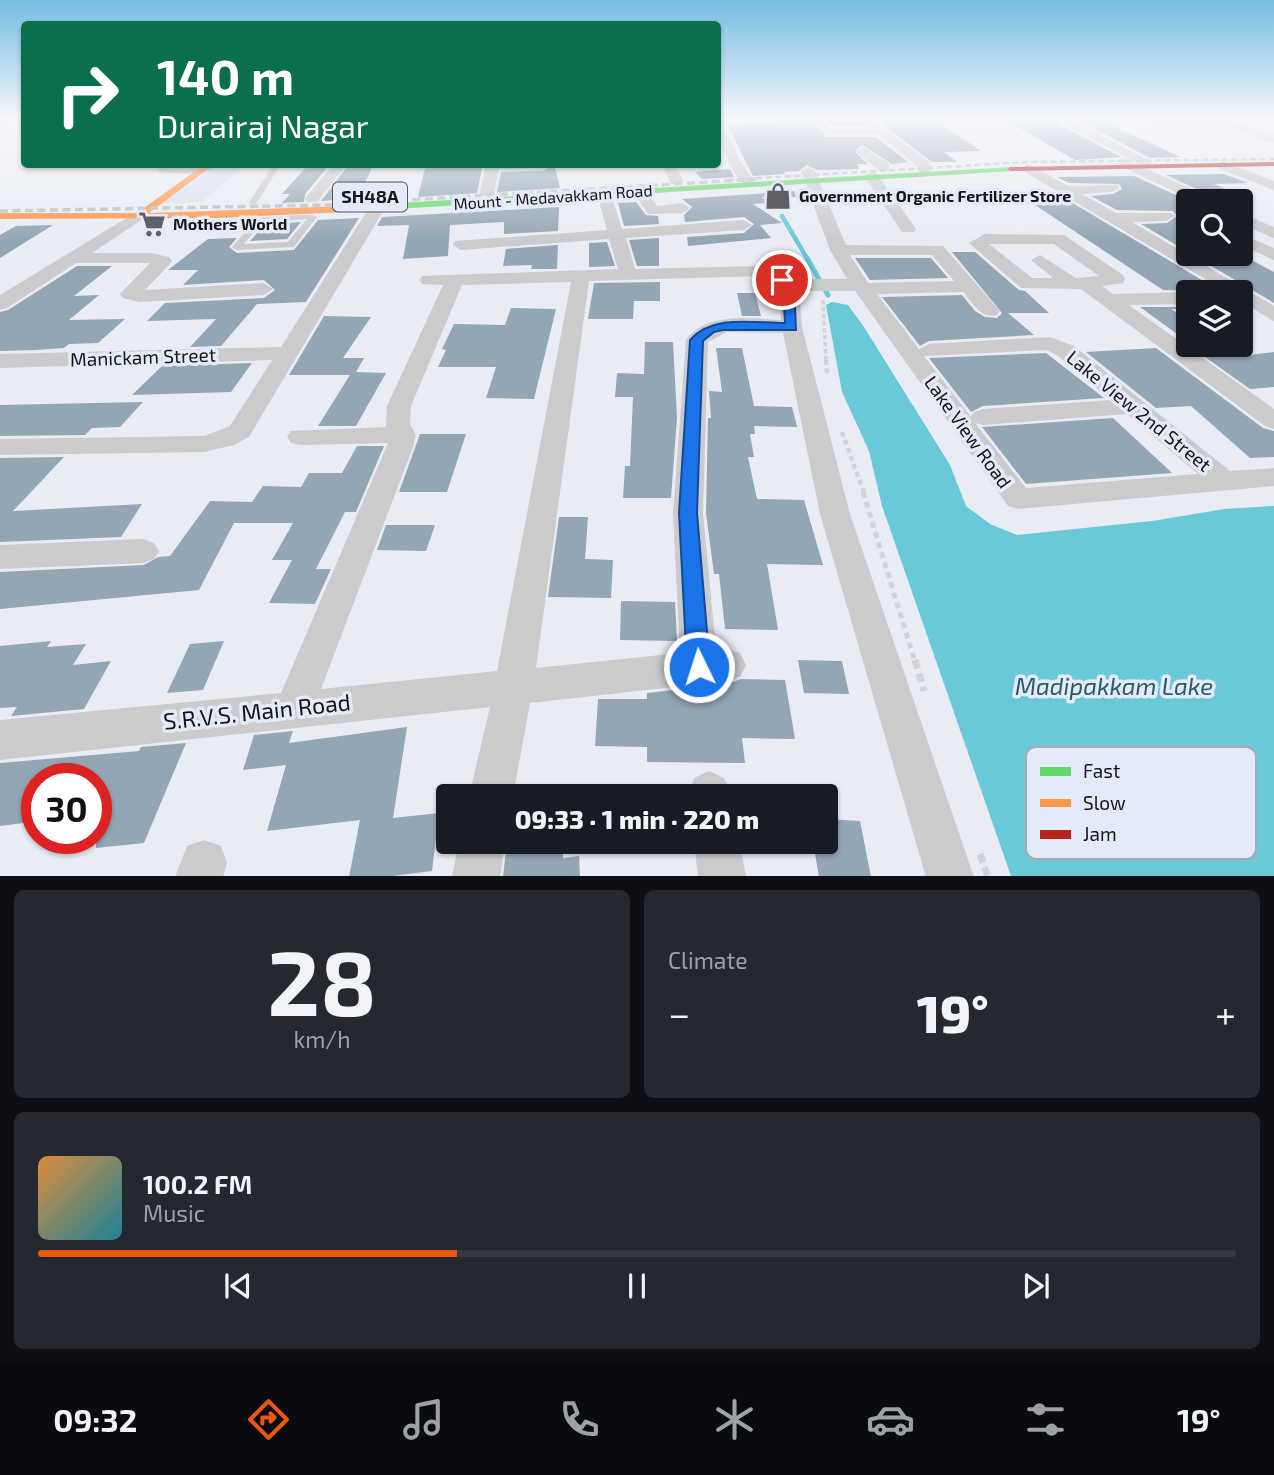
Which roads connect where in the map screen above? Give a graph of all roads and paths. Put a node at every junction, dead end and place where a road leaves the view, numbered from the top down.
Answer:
1 (736, 158) edge
2 (868, 158) edge
3 (911, 158) edge
4 (1126, 158) edge
5 (1274, 162) edge
6 (1134, 163) junction
7 (1222, 165) junction
8 (205, 168) edge
9 (275, 168) edge
10 (338, 168) edge
11 (492, 168) edge
12 (669, 168) edge
13 (924, 169) junction
14 (1028, 169) junction
15 (877, 172) junction
16 (811, 175) junction
17 (747, 180) junction
18 (672, 185) junction
19 (1274, 186) edge
20 (1112, 188) dead end
21 (1183, 189) edge
22 (1065, 190) junction
23 (640, 191) junction
24 (487, 193) junction
25 (604, 194) junction
26 (253, 202) junction
27 (377, 208) junction
28 (303, 209) junction
29 (145, 211) junction
30 (0, 213) edge
31 (17, 215) junction
32 (1166, 216) dead end
33 (1112, 218) junction
34 (1082, 219) dead end
35 (1253, 223) edge
36 (0, 224) edge
37 (744, 225) dead end
38 (908, 229) dead end
39 (615, 233) junction
40 (1274, 233) edge
41 (461, 244) dead end
42 (1253, 245) edge
43 (839, 250) junction
44 (1169, 251) junction
45 (1176, 251) edge
46 (1274, 255) edge
47 (73, 258) junction
48 (1040, 260) dead end
49 (628, 274) junction
50 (581, 276) junction
51 (1217, 280) edge
52 (1079, 283) junction
53 (1028, 284) joint
54 (795, 286) junction
55 (968, 286) junction
56 (264, 289) dead end
57 (851, 289) junction
58 (1253, 297) edge
59 (1176, 298) edge
60 (1274, 299) edge
61 (1110, 300) junction
62 (1253, 302) edge
63 (0, 303) edge
64 (990, 311) dead end
65 (1274, 315) edge
66 (792, 327) junction
67 (929, 351) dead end
68 (287, 353) junction
69 (0, 361) edge
70 (830, 383) dead end
71 (1134, 406) junction
72 (984, 417) dead end
73 (1274, 421) edge
74 (839, 425) dead end
75 (403, 435) junction
76 (300, 437) dead end
77 (0, 447) edge
78 (1274, 477) edge
79 (1223, 480) junction
80 (143, 551) dead end
81 (0, 557) edge
82 (514, 685) junction
83 (928, 702) dead end
84 (294, 709) junction
85 (0, 740) edge
86 (493, 784) edge
87 (977, 847) dead end
88 (480, 854) edge
89 (719, 854) edge
90 (476, 876) edge
91 (722, 876) edge
92 (950, 876) edge
93 (988, 876) edge

1 - 17 street
2 - 15 street
3 - 13 street
4 - 6 street
5 - 6 main road, Mount - Medavakkam Road / SH48A
5 - 7 main road, Mount - Medavakkam Road / SH48A
6 - 7 main road, Mount - Medavakkam Road / SH48A
6 - 13 main road, Mount - Medavakkam Road / SH48A
6 - 14 main road, Mount - Medavakkam Road / SH48A
6 - 21 street
7 - 19 street
8 - 29 main road
9 - 26 lane
10 - 28 street
11 - 24 street
12 - 18 street
13 - 14 main road, Mount - Medavakkam Road / SH48A
13 - 15 main road, Mount - Medavakkam Road / SH48A
14 - 22 street
15 - 16 main road, Mount - Medavakkam Road / SH48A
15 - 38 street
16 - 17 main road, Mount - Medavakkam Road / SH48A
16 - 43 street, Lake View Road
17 - 18 main road, Mount - Medavakkam Road / SH48A
18 - 23 main road, Mount - Medavakkam Road / SH48A
18 - 23 street
18 - 24 main road, Mount - Medavakkam Road / SH48A
20 - 22 street
22 - 33 street
23 - 25 main road, Mount - Medavakkam Road / SH48A
24 - 28 main road, Mount - Medavakkam Road / SH48A
25 - 27 main road, Mount - Medavakkam Road / SH48A
25 - 39 street
26 - 28 main road, Mount - Medavakkam Road / SH48A
26 - 29 main road, Mount - Medavakkam Road / SH48A
27 - 28 main road, Mount - Medavakkam Road / SH48A
27 - 68 street
28 - 28 lane
28 - 29 main road, Mount - Medavakkam Road / SH48A
29 - 30 main road, Mount - Medavakkam Road / SH48A
29 - 31 main road, Mount - Medavakkam Road / SH48A
29 - 47 street
30 - 31 main road, Mount - Medavakkam Road / SH48A
31 - 36 lane
32 - 33 street
33 - 34 street
33 - 44 street
35 - 40 street
37 - 39 street
39 - 41 street
39 - 49 street
42 - 46 street
43 - 55 street
43 - 57 street, Lake View Road
44 - 45 street
44 - 51 street
47 - 56 street
47 - 63 street
48 - 52 street
49 - 50 street
49 - 54 street
50 - 75 street
50 - 82 street
52 - 53 street
52 - 53 street
52 - 61 street
54 - 57 street
54 - 66 street
55 - 57 street
55 - 64 street
57 - 70 path
57 - 79 street, Lake View Road
58 - 60 street
59 - 61 street
61 - 73 street
62 - 65 street
66 - 82 street, S.R.V.S. Main Road
66 - 92 street
67 - 71 street, Lake View 2nd Street
68 - 69 street, Manickam Street
68 - 77 street
71 - 72 street
71 - 79 street, Lake View 2nd Street
74 - 83 path
75 - 76 street
75 - 84 street
78 - 79 street, Lake View Road
80 - 81 street
82 - 84 street, S.R.V.S. Main Road
82 - 86 street
84 - 85 street, S.R.V.S. Main Road
87 - 93 path
88 - 90 street
89 - 91 street

